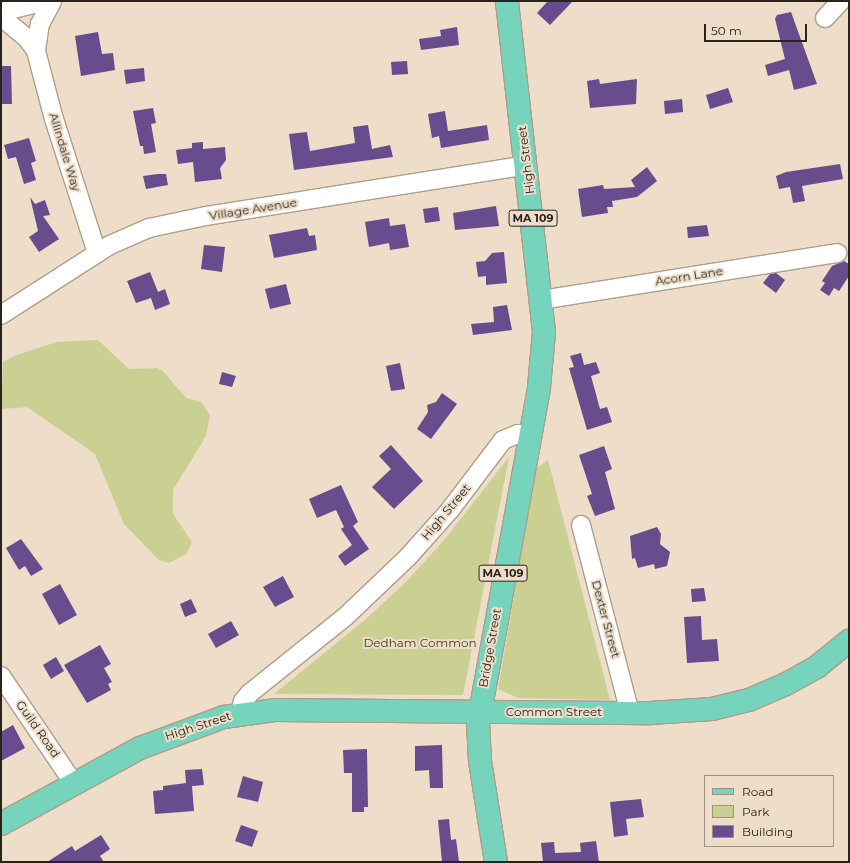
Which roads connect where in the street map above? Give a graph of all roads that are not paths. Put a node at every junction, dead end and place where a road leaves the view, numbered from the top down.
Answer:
1 (46, 1) edge
2 (52, 1) edge
3 (507, 1) edge
4 (841, 1) edge
5 (1, 12) edge
6 (1, 17) edge
7 (825, 18) dead end
8 (36, 51) junction
9 (527, 165) junction
10 (836, 252) dead end
11 (97, 253) junction
12 (542, 300) junction
13 (1, 315) edge
14 (529, 435) junction
15 (581, 525) dead end
16 (849, 641) edge
17 (1, 676) edge
18 (479, 712) junction
19 (240, 713) junction
20 (630, 713) junction
21 (74, 784) junction
22 (1, 824) edge
23 (496, 862) edge

1 - 5 street
2 - 8 street, Allindale Way
3 - 9 main road, High Street / MA 109
4 - 7 street
6 - 8 street, Allindale Way
8 - 11 street, Allindale Way
9 - 11 street, Village Avenue
9 - 12 main road, High Street / MA 109
10 - 12 street, Acorn Lane
11 - 13 street, Village Avenue
12 - 14 main road, High Street / MA 109
14 - 18 main road, Bridge Street / MA 109
14 - 19 street, High Street
15 - 20 street, Dexter Street
16 - 20 main road, Common Street
17 - 21 street, Guild Road
18 - 19 main road, Common Street
18 - 20 main road, Common Street
18 - 23 main road, Bridge Street / MA 109
19 - 21 main road, High Street
21 - 22 main road, High Street

